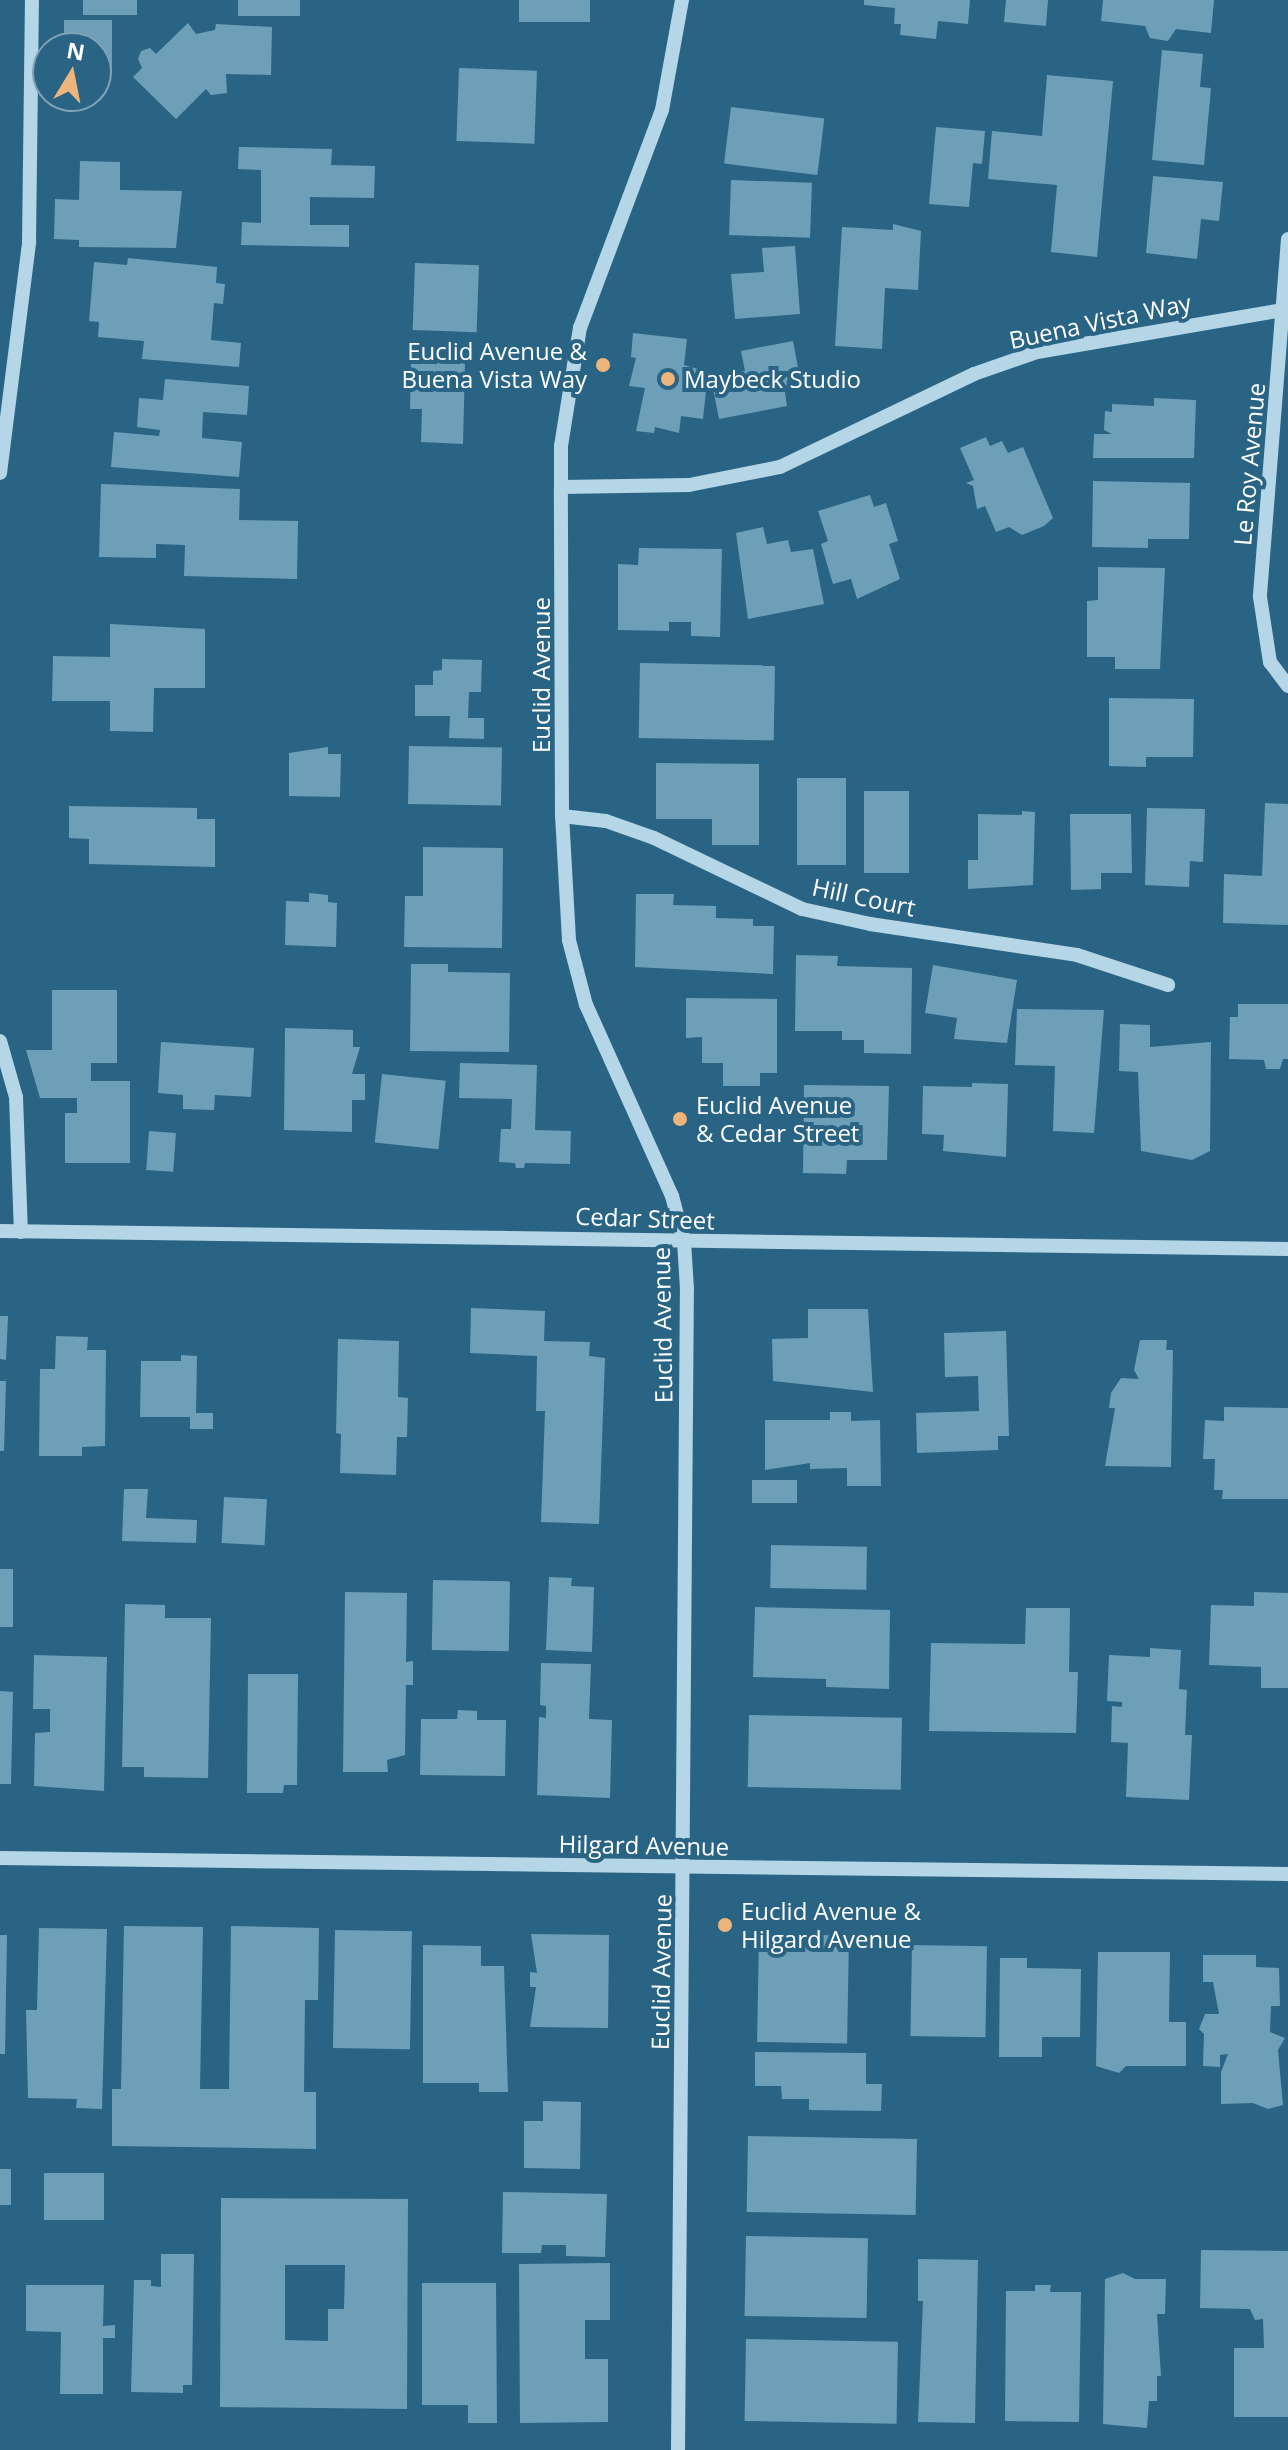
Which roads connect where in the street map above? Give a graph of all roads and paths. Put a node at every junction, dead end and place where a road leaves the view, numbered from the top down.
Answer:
1 (32, 0) edge
2 (682, 0) edge
3 (1288, 239) edge
4 (1285, 309) edge
5 (0, 473) edge
6 (561, 487) junction
7 (1288, 686) edge
8 (562, 816) junction
9 (1168, 985) dead end
10 (0, 1041) edge
11 (0, 1231) edge
12 (21, 1232) junction
13 (684, 1241) junction
14 (1288, 1249) edge
15 (0, 1858) edge
16 (684, 1867) junction
17 (1288, 1874) edge
18 (678, 2450) edge

1 - 5 street
2 - 6 street, Euclid Avenue
3 - 4 street, Le Roy Avenue
4 - 6 street, Buena Vista Way
4 - 7 street, Le Roy Avenue
6 - 8 street, Euclid Avenue
8 - 9 street, Hill Court
8 - 13 street, Euclid Avenue
10 - 12 street
11 - 12 street, Cedar Street
12 - 13 street, Cedar Street
13 - 14 street, Cedar Street
13 - 16 street, Euclid Avenue
15 - 16 street, Hilgard Avenue
16 - 17 street, Hilgard Avenue
16 - 18 street, Euclid Avenue

